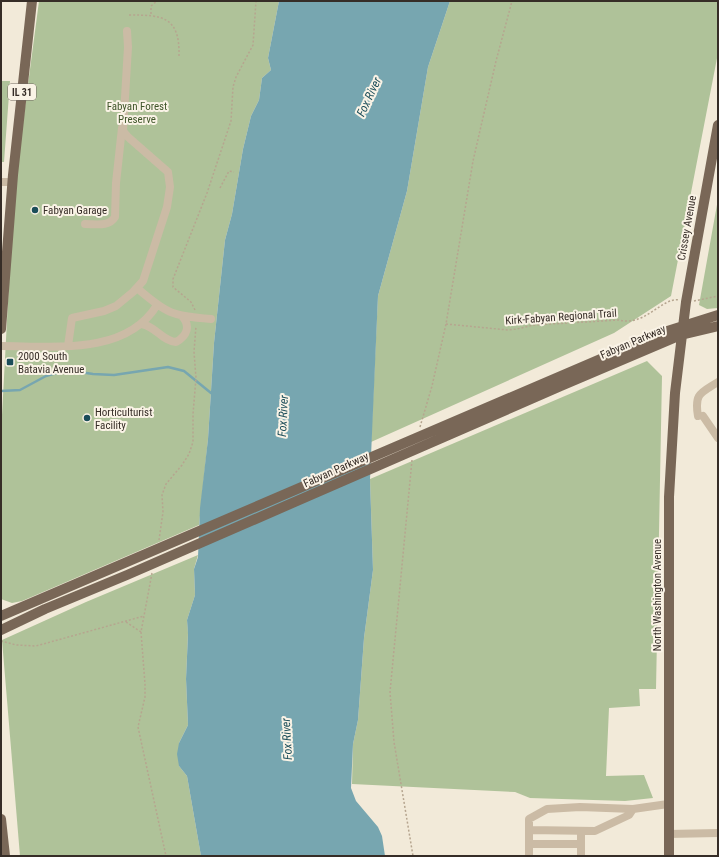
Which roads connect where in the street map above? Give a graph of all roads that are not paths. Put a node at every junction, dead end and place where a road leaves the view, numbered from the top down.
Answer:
1 (32, 1) edge
2 (127, 31) dead end
3 (122, 125) junction
4 (718, 125) edge
5 (1, 182) edge
6 (13, 182) junction
7 (86, 224) dead end
8 (137, 288) junction
9 (157, 306) junction
10 (718, 315) edge
11 (182, 316) junction
12 (212, 319) dead end
13 (142, 324) junction
14 (718, 326) edge
15 (1, 329) edge
16 (682, 330) junction
17 (1, 346) edge
18 (68, 346) junction
19 (559, 381) junction
20 (718, 382) edge
21 (718, 438) edge
22 (1, 616) edge
23 (1, 630) edge
24 (668, 804) junction
25 (633, 809) junction
26 (1, 819) edge
27 (529, 830) junction
28 (581, 831) junction
29 (718, 833) edge
30 (668, 834) junction
31 (529, 844) junction
32 (581, 844) junction
33 (5, 856) edge
34 (529, 856) edge
35 (581, 856) edge
36 (669, 856) edge

1 - 6 main road, IL 31
2 - 3 street
3 - 7 street
3 - 8 street
4 - 16 main road, Crissey Avenue
5 - 6 street
6 - 15 main road, IL 31
8 - 9 street
8 - 18 street
9 - 11 street
9 - 13 street
10 - 16 main road
11 - 12 street
11 - 13 street
13 - 18 street
14 - 16 main road
16 - 19 main road, Fabyan Parkway
16 - 24 main road, North Washington Avenue
17 - 18 street
19 - 22 main road, Fabyan Parkway
19 - 23 main road, Fabyan Parkway
20 - 21 street
24 - 25 street
24 - 30 main road, North Washington Avenue
25 - 27 street
25 - 28 street
26 - 33 main road
27 - 28 street
27 - 31 street
28 - 32 street
29 - 30 street
30 - 36 main road, North Washington Avenue
31 - 32 street
31 - 34 street
32 - 35 street

